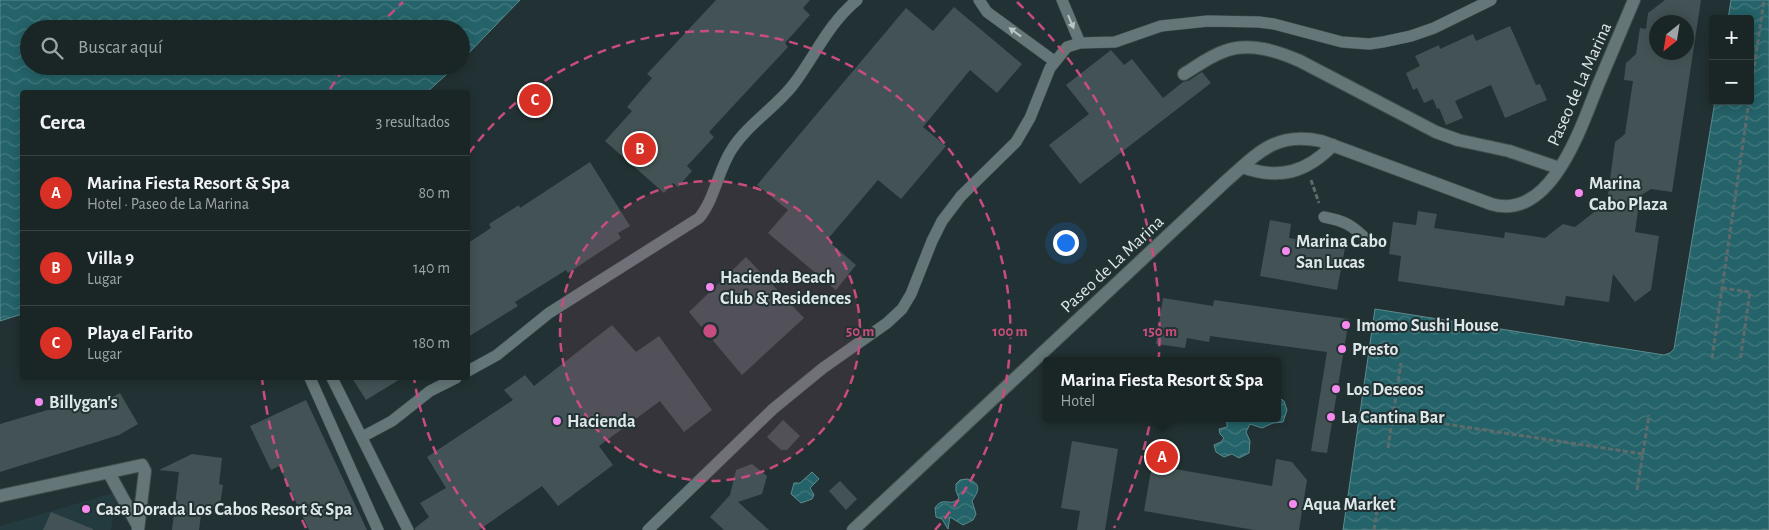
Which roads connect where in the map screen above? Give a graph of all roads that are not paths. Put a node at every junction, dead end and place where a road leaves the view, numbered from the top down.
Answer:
1 (858, 0) edge
2 (979, 0) edge
3 (1062, 0) edge
4 (1491, 0) edge
5 (1634, 0) edge
6 (1080, 43) junction
7 (1054, 60) junction
8 (1184, 74) dead end
9 (1333, 145) junction
10 (1242, 168) junction
11 (1559, 168) junction
12 (1324, 217) road end
13 (1367, 240) dead end
14 (470, 371) edge
15 (311, 380) edge
16 (333, 380) edge
17 (452, 380) edge
18 (362, 437) junction
19 (109, 473) junction
20 (0, 496) edge
21 (138, 528) edge
22 (378, 530) edge
23 (408, 530) edge
24 (648, 530) edge
25 (853, 530) edge

1 - 14 lane
7 -> 2 lane
3 -> 6 lane
4 - 6 lane
5 - 11 street, Paseo de La Marina
6 - 7 lane
7 - 24 lane
8 - 11 street
9 - 10 street
9 - 10 street, Paseo de La Marina
9 - 11 street, Paseo de La Marina
10 - 25 street, Paseo de La Marina
12 - 13 lane
15 - 22 lane
16 - 18 lane
17 - 18 lane
18 - 23 lane
19 - 20 street
19 - 21 street
19 - 21 street

